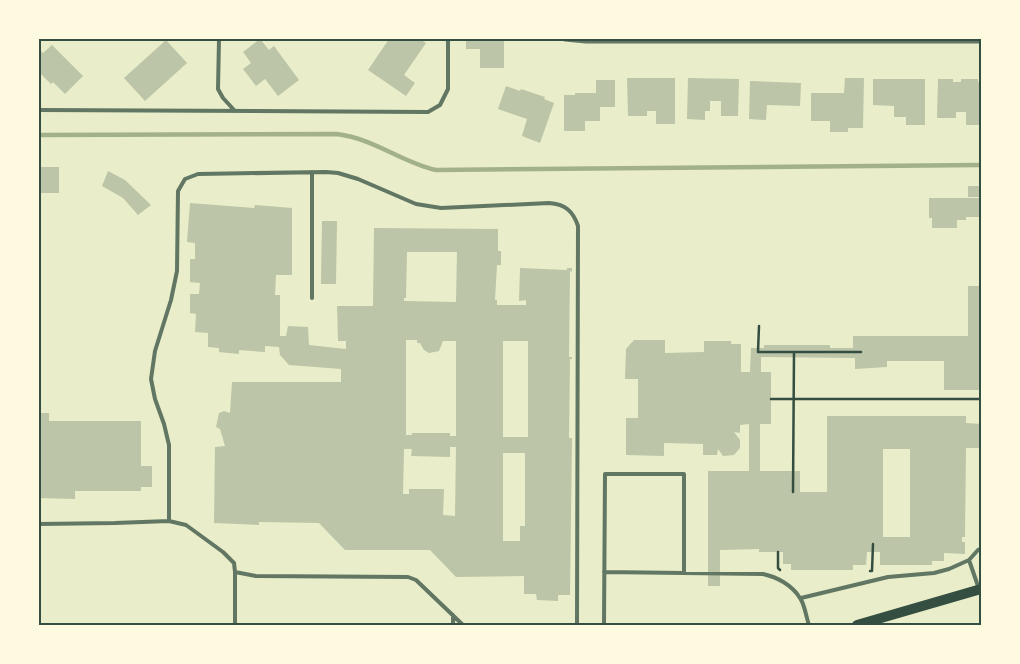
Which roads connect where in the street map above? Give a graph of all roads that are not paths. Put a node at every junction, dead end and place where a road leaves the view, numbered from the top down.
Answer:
1 (219, 39) edge
2 (448, 39) edge
3 (568, 40) edge
4 (934, 40) edge
5 (981, 42) edge
6 (39, 110) edge
7 (235, 111) junction
8 (312, 172) junction
9 (312, 298) dead end
10 (169, 520) junction
11 (39, 524) edge
12 (981, 549) edge
13 (969, 560) junction
14 (235, 572) junction
15 (604, 572) junction
16 (684, 573) junction
17 (980, 589) edge
18 (801, 598) junction
19 (453, 615) junction
20 (235, 625) edge
21 (453, 625) edge
22 (463, 625) edge
23 (577, 625) edge
24 (604, 625) edge
25 (809, 625) edge
26 (857, 625) edge

1 - 7 lane
2 - 7 lane
3 - 4 street
4 - 5 street
6 - 7 lane
8 - 9 lane
8 - 10 lane
8 - 23 lane
10 - 11 lane
10 - 14 lane
12 - 13 lane
13 - 17 lane
13 - 18 lane
14 - 19 lane
14 - 20 lane
15 - 16 lane
15 - 16 lane
15 - 24 lane
16 - 18 lane
17 - 26 main road
18 - 25 lane
19 - 21 lane
19 - 22 lane

